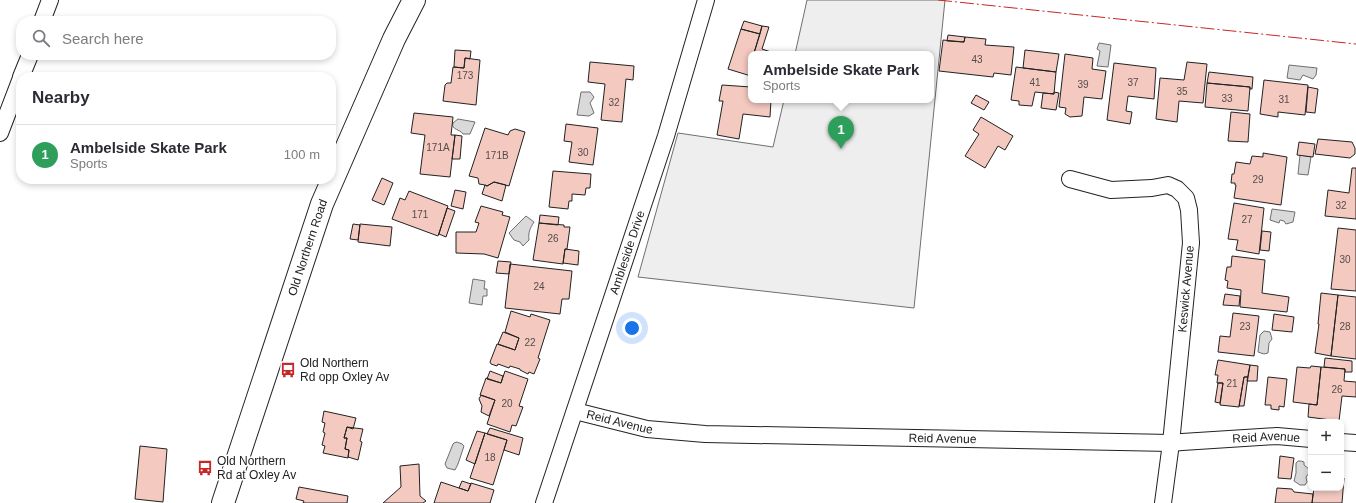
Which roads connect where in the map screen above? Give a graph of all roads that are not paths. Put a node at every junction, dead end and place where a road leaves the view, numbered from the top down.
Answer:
1 (50, 0) edge
2 (414, 0) edge
3 (706, 0) edge
4 (44, 16) edge
5 (28, 60) edge
6 (23, 72) edge
7 (16, 90) edge
8 (0, 133) edge
9 (336, 172) edge
10 (1070, 179) dead end
11 (331, 184) edge
12 (575, 411) junction
13 (1308, 439) edge
14 (1344, 442) edge
15 (1171, 443) junction
16 (1356, 443) edge
17 (223, 503) edge
18 (544, 503) edge
19 (1163, 503) edge

1 - 4 street
2 - 9 main road, Old Northern Road
3 - 12 street, Ambleside Drive
5 - 6 street
7 - 8 street
10 - 15 street, Keswick Avenue
11 - 17 main road, Old Northern Road
12 - 15 street, Reid Avenue
12 - 18 street, Ambleside Drive
13 - 15 street, Reid Avenue
14 - 16 street
15 - 19 street, Keswick Avenue

